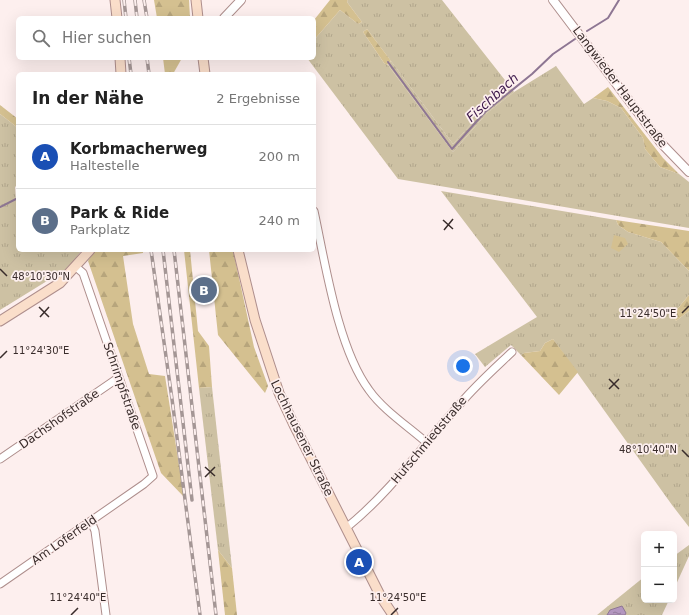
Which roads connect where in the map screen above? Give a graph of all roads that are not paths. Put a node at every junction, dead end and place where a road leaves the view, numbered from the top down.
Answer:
1 (116, 0) edge
2 (196, 0) edge
3 (241, 0) edge
4 (553, 0) edge
5 (117, 16) edge
6 (199, 16) edge
7 (226, 16) edge
8 (120, 60) edge
9 (203, 60) edge
10 (121, 72) edge
11 (205, 72) edge
12 (689, 172) edge
13 (316, 221) edge
14 (88, 252) edge
15 (238, 252) edge
16 (76, 267) junction
17 (0, 321) edge
18 (512, 352) dead end
19 (118, 378) junction
20 (427, 443) junction
21 (0, 459) edge
22 (127, 496) joint
23 (91, 521) junction
24 (346, 528) junction
25 (0, 584) edge
26 (106, 615) edge
27 (393, 615) edge

1 - 5 main road
2 - 6 main road
3 - 7 street
4 - 12 street, Langwieder Hauptstraße
8 - 10 main road
9 - 11 main road
13 - 20 street
14 - 16 main road
15 - 24 main road, Lochhausener Straße
16 - 17 main road
16 - 19 street, Schrimpfstraße
18 - 20 street, Hufschmiedstraße
19 - 21 street, Dachshofstraße
19 - 22 street, Schrimpfstraße
20 - 24 street, Hufschmiedstraße
22 - 23 street, Am Loferfeld
23 - 25 street, Am Loferfeld
23 - 26 street
24 - 27 main road, Lochhausener Straße

